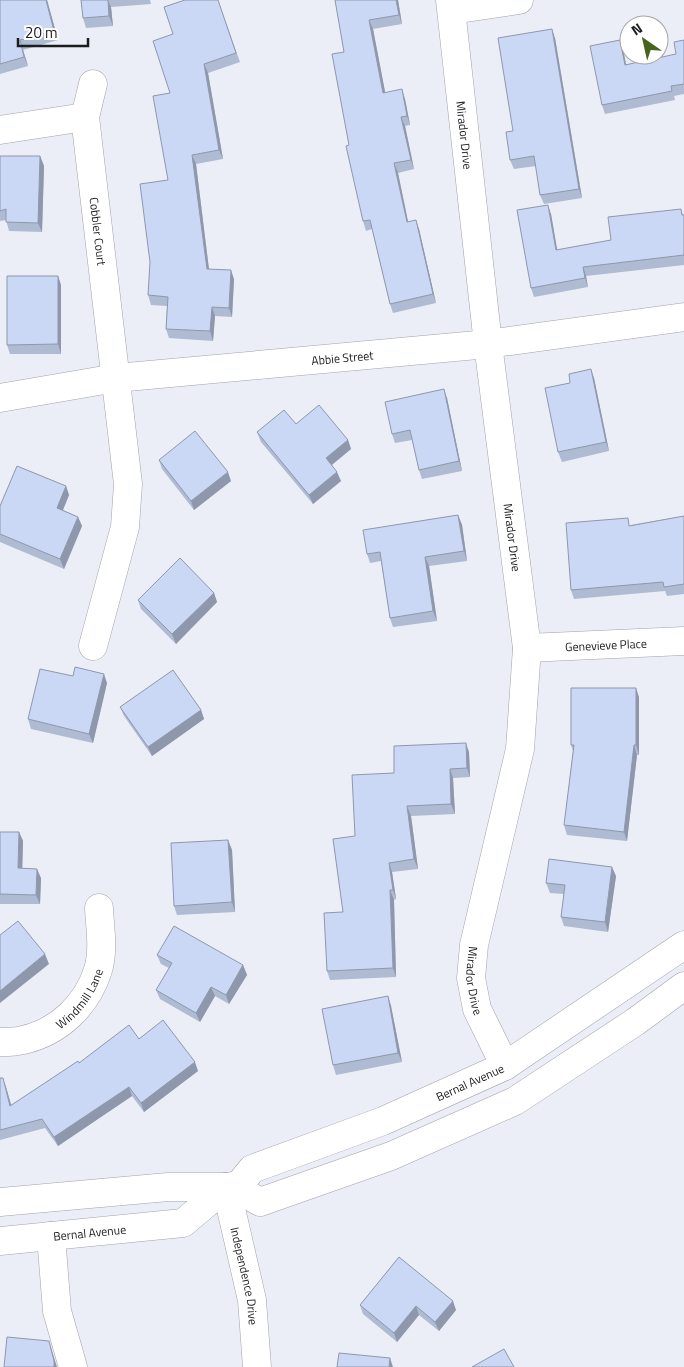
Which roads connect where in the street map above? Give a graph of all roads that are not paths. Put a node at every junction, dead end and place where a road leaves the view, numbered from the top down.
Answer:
1 (519, 0) edge
2 (451, 5) edge
3 (93, 84) dead end
4 (85, 117) junction
5 (0, 130) edge
6 (684, 318) edge
7 (488, 344) junction
8 (116, 378) junction
9 (0, 398) edge
10 (684, 640) edge
11 (93, 646) dead end
12 (527, 648) junction
13 (99, 908) dead end
14 (684, 946) edge
15 (684, 986) edge
16 (0, 1042) edge
17 (505, 1066) junction
18 (232, 1186) junction
19 (0, 1202) edge
20 (50, 1236) junction
21 (0, 1241) edge
22 (73, 1367) edge
23 (257, 1367) edge

1 - 2 street
2 - 7 street, Mirador Drive
3 - 4 street, Cobbler Court
4 - 5 street
4 - 8 street, Cobbler Court
6 - 7 street, Abbie Street
7 - 8 street, Abbie Street
7 - 12 street, Mirador Drive
8 - 9 street, Abbie Street
8 - 11 street, Cobbler Court
10 - 12 street, Genevieve Place
12 - 17 street, Mirador Drive
13 - 16 street, Windmill Lane
14 - 17 street, Bernal Avenue
15 - 18 street
17 - 18 street, Bernal Avenue
18 - 19 street
18 - 20 street, Bernal Avenue
18 - 23 street, Independence Drive
20 - 21 street, Bernal Avenue
20 - 22 street

